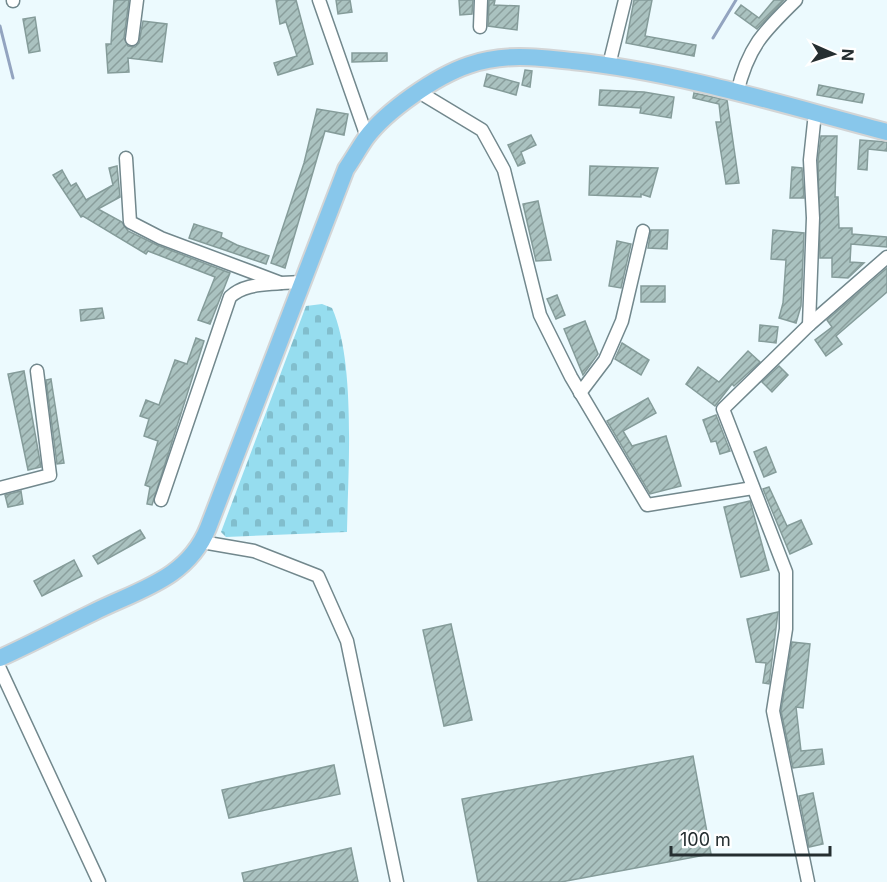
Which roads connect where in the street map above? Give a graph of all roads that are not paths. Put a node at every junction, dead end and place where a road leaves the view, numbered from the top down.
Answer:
1 (137, 0) edge
2 (319, 0) edge
3 (481, 0) edge
4 (625, 0) edge
5 (796, 0) edge
6 (480, 27) dead end
7 (132, 39) dead end
8 (609, 65) junction
9 (419, 92) junction
10 (737, 93) junction
11 (815, 113) junction
12 (887, 132) edge
13 (367, 137) junction
14 (126, 158) dead end
15 (643, 231) dead end
16 (887, 257) edge
17 (303, 282) junction
18 (281, 283) junction
19 (809, 325) junction
20 (37, 371) dead end
21 (580, 393) junction
22 (0, 488) edge
23 (753, 488) junction
24 (161, 500) dead end
25 (202, 542) junction
26 (0, 658) edge
27 (0, 669) edge
28 (99, 882) edge
29 (397, 882) edge
30 (808, 882) edge

1 - 7 street
2 - 13 street
3 - 6 street
4 - 8 street
5 - 10 street
8 - 9 main road
8 - 10 main road
9 - 13 main road
9 - 21 street
10 - 11 main road
11 - 12 main road
11 - 19 street
13 - 17 main road
14 - 18 street
15 - 21 street
16 - 19 street
17 - 18 street
17 - 25 main road
18 - 24 street
19 - 23 street
20 - 22 street
21 - 23 street
23 - 30 street
25 - 26 main road
25 - 29 street
27 - 28 street

